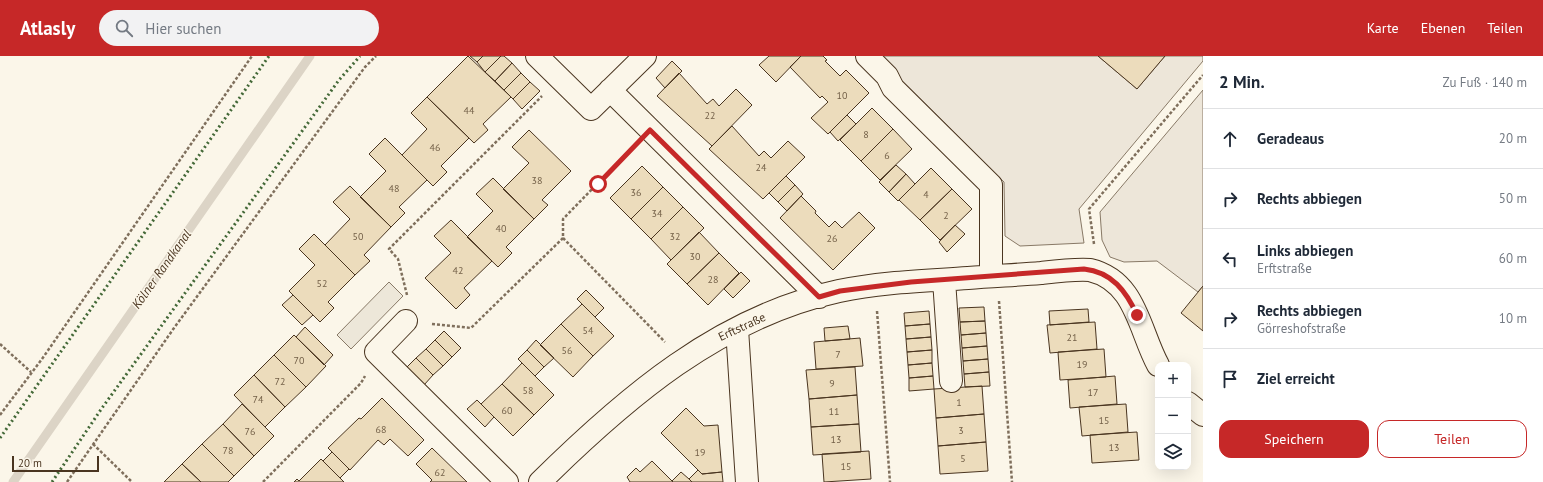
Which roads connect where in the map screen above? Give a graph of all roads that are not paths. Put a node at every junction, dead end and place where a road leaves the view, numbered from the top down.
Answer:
1 (537, 56) edge
2 (645, 56) edge
3 (867, 56) edge
4 (610, 90) junction
5 (994, 276) junction
6 (944, 280) junction
7 (819, 297) junction
8 (406, 321) road end
9 (737, 329) junction
10 (1157, 362) edge
11 (951, 381) dead end
12 (1191, 405) edge
13 (1203, 415) edge
14 (506, 482) edge
15 (540, 482) edge
16 (747, 482) edge

1 - 4 street
2 - 4 street
3 - 5 street
4 - 7 street
5 - 6 street, Erftstraße
5 - 10 street, Erftstraße
6 - 7 street, Erftstraße
6 - 11 street
7 - 9 street, Erftstraße
8 - 14 street
9 - 15 street, Erftstraße
9 - 16 street
12 - 13 street

